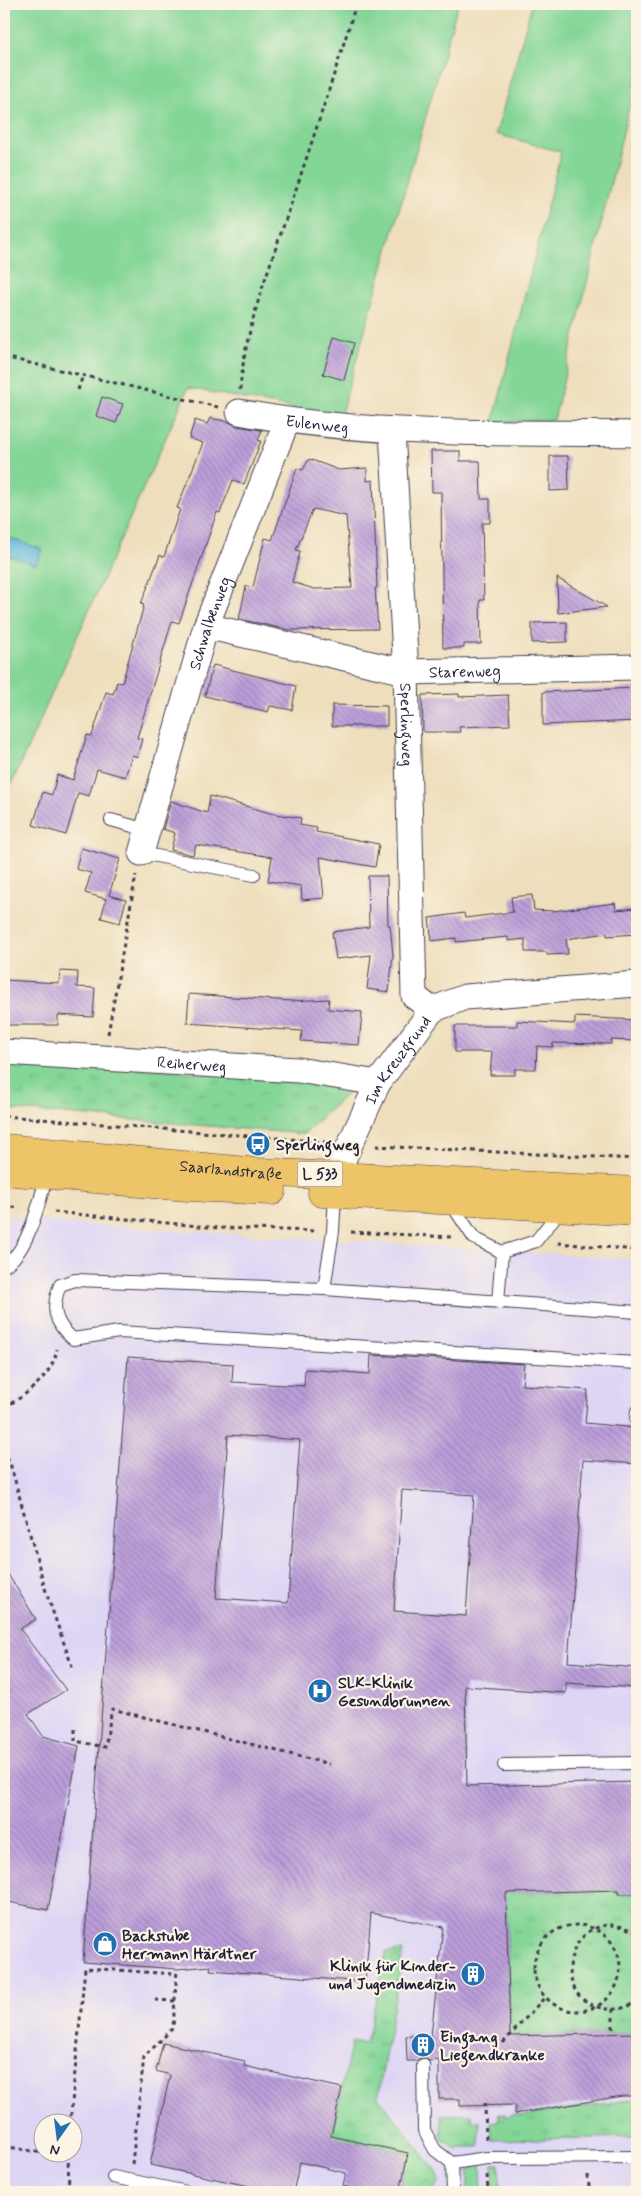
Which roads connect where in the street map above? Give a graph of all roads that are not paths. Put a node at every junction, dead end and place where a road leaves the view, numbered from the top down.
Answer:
1 (238, 412) road end
2 (287, 421) junction
3 (392, 431) junction
4 (637, 434) edge
5 (206, 626) junction
6 (637, 667) edge
7 (406, 672) junction
8 (111, 820) dead end
9 (144, 841) junction
10 (254, 874) dead end
11 (637, 984) edge
12 (432, 1010) junction
13 (4, 1052) edge
14 (378, 1083) junction
15 (4, 1148) edge
16 (4, 1172) edge
17 (47, 1175) junction
18 (335, 1184) junction
19 (637, 1191) edge
20 (450, 1202) junction
21 (562, 1208) junction
22 (637, 1212) edge
23 (502, 1252) junction
24 (4, 1266) edge
25 (324, 1289) junction
26 (498, 1302) junction
27 (637, 1312) edge
28 (637, 1363) edge
29 (637, 1763) edge
30 (504, 1765) dead end
31 (423, 2066) dead end
32 (637, 2157) edge
33 (452, 2163) junction
34 (113, 2177) dead end
35 (187, 2192) edge
36 (453, 2192) edge

1 - 2 street, Eulenweg
2 - 3 street, Eulenweg
2 - 5 street, Schwalbenweg
3 - 4 street, Eulenweg
3 - 7 street, Sperlingweg
5 - 7 street, Starenweg
5 - 9 street, Schwalbenweg
6 - 7 street, Starenweg
7 - 12 street, Sperlingweg
8 - 9 lane
9 - 10 lane
11 - 12 street, Im Kreuzgrund
12 - 14 street, Im Kreuzgrund
13 - 14 street, Reiherweg
14 - 18 street, Im Kreuzgrund
15 - 18 main road, Saarlandstraße / L 533
16 - 17 main road, Saarlandstraße / L 533
17 - 18 main road, Saarlandstraße / L 533
17 - 24 lane
18 - 19 main road, Saarlandstraße / L 533
18 - 20 main road, Saarlandstraße / L 533
18 - 25 lane
20 - 21 main road, Saarlandstraße / L 533
20 - 23 lane
21 - 22 main road, Saarlandstraße / L 533
21 - 23 lane
23 - 26 lane
25 - 26 lane
25 - 28 lane
26 - 27 lane
29 - 30 lane
31 - 33 lane
32 - 33 lane
33 - 36 lane
34 - 35 lane

